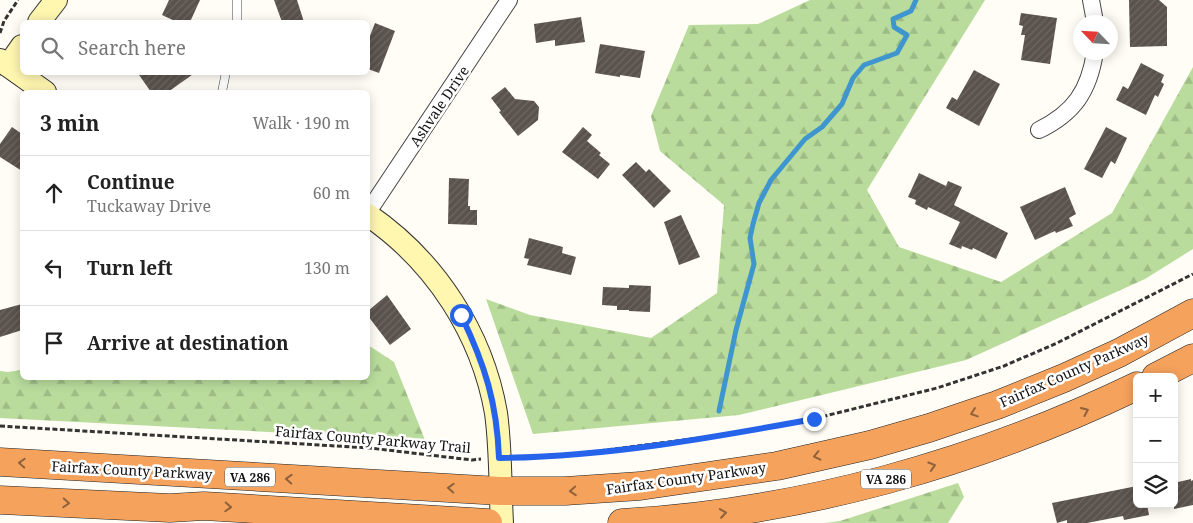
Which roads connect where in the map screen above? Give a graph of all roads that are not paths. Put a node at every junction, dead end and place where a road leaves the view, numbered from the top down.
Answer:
1 (56, 0) edge
2 (238, 0) edge
3 (509, 0) edge
4 (1092, 0) edge
5 (1094, 15) edge
6 (41, 20) edge
7 (237, 20) edge
8 (20, 48) edge
9 (1093, 60) edge
10 (4, 63) edge
11 (20, 75) edge
12 (21, 75) edge
13 (225, 75) edge
14 (41, 90) edge
15 (222, 90) edge
16 (1039, 130) dead end
17 (370, 211) edge
18 (370, 216) edge
19 (1193, 313) edge
20 (1193, 358) edge
21 (1164, 373) edge
22 (1133, 388) edge
23 (0, 462) edge
24 (500, 491) junction
25 (0, 500) edge
26 (488, 523) edge
27 (502, 523) edge
28 (622, 523) edge

1 - 6 street
2 - 7 lane
3 - 17 street, Ashvale Drive
4 - 5 street
8 - 10 street
9 - 16 street
10 - 11 street
12 - 14 street
13 - 15 lane
18 - 24 street
19 -> 24 highway, Fairfax County Parkway / VA 286
20 - 21 highway
28 -> 22 highway, VA 286
24 -> 23 highway, Fairfax County Parkway / VA 286
24 - 27 street
25 -> 26 highway, VA 286

